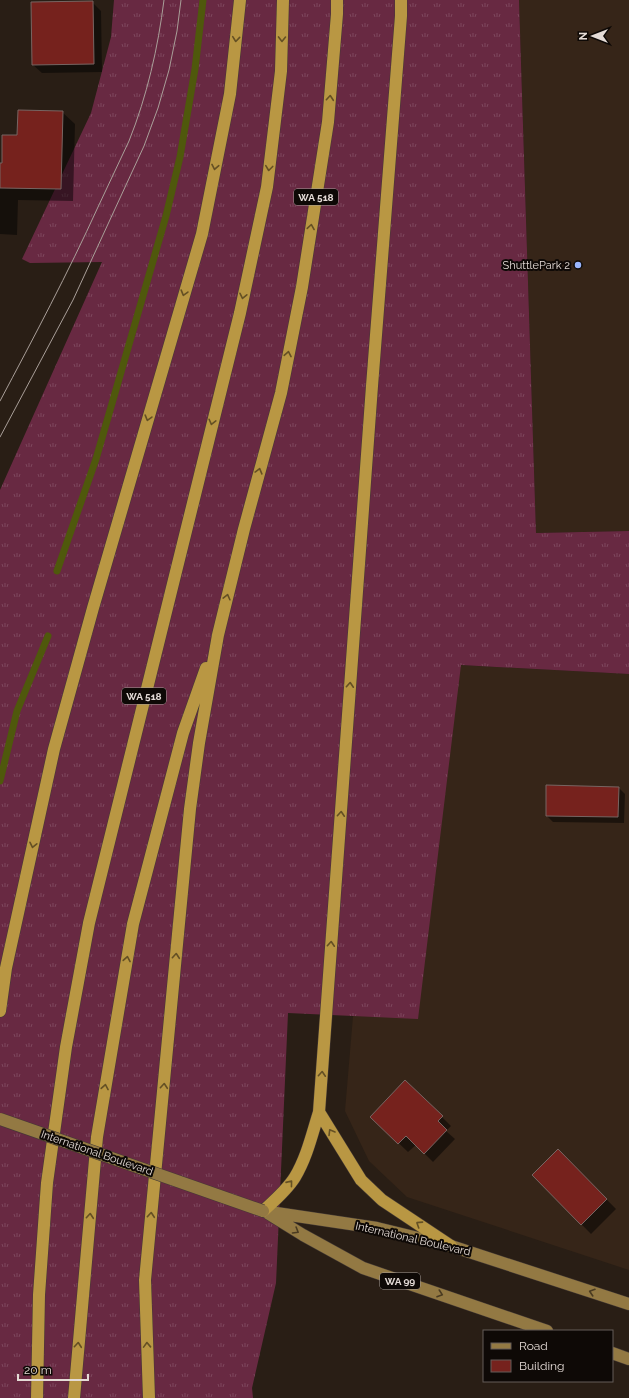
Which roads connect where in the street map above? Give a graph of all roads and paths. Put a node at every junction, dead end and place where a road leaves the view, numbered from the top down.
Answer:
1 (240, 0) edge
2 (283, 0) edge
3 (337, 0) edge
4 (401, 0) edge
5 (218, 635) junction
6 (0, 1011) edge
7 (319, 1112) junction
8 (0, 1120) edge
9 (263, 1211) junction
10 (451, 1246) junction
11 (629, 1304) edge
12 (544, 1330) edge
13 (613, 1353) edge
14 (629, 1359) edge
15 (37, 1398) edge
16 (74, 1398) edge
17 (149, 1398) edge

1 -> 6 highway
2 -> 15 highway, WA 518
5 -> 3 highway, WA 518
7 -> 4 highway
16 -> 5 highway, WA 518
17 -> 5 highway
9 -> 7 highway
10 -> 7 highway
8 - 9 main road, International Boulevard / WA 99, bridge
9 - 10 main road, International Boulevard / WA 99
9 -> 12 main road, International Boulevard / WA 99
11 -> 10 main road, International Boulevard / WA 99
13 - 14 main road

